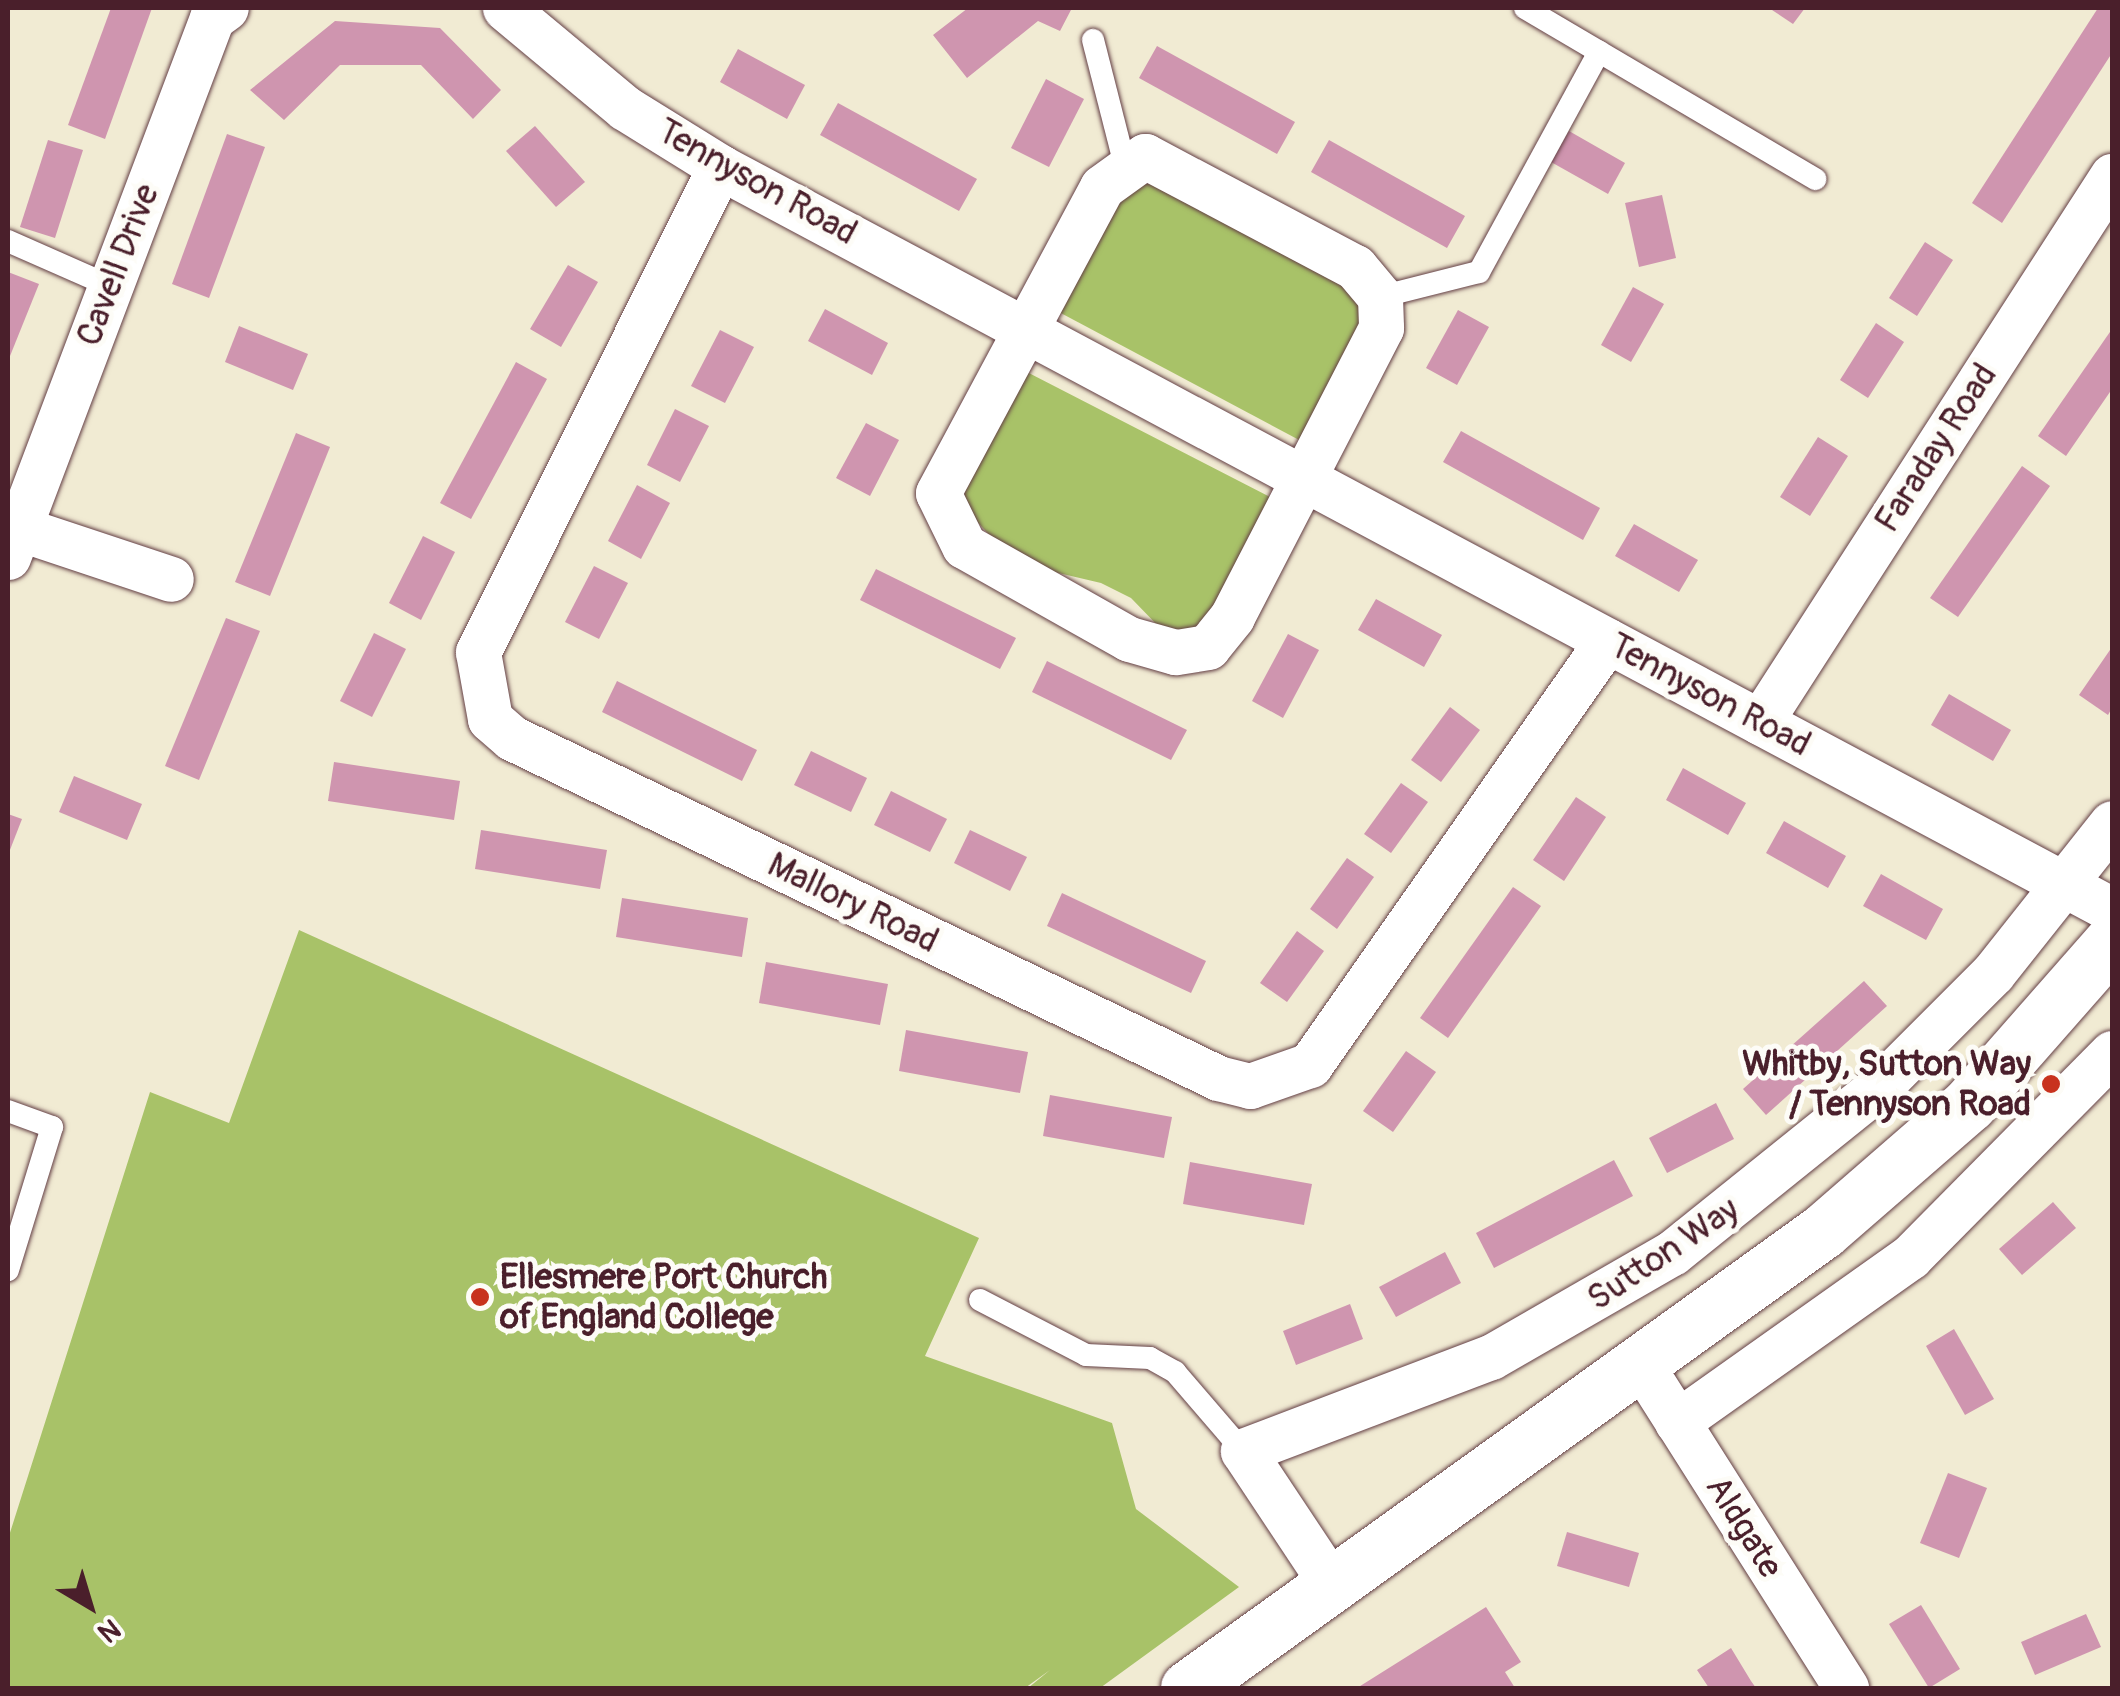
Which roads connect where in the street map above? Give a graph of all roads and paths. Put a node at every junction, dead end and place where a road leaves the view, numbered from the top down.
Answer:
1 (226, 8) edge
2 (505, 8) edge
3 (1525, 8) edge
4 (1093, 40) dead end
5 (1599, 52) junction
6 (1125, 166) junction
7 (720, 167) junction
8 (2112, 176) edge
9 (1815, 179) dead end
10 (8, 241) edge
11 (110, 286) junction
12 (1380, 297) junction
13 (1029, 328) junction
14 (1305, 484) junction
15 (13, 543) edge
16 (171, 579) dead end
17 (1607, 641) junction
18 (1760, 722) junction
19 (2112, 823) edge
20 (2070, 884) junction
21 (2112, 910) edge
22 (2112, 940) edge
23 (2112, 1053) edge
24 (8, 1112) edge
25 (8, 1270) edge
26 (980, 1300) dead end
27 (1642, 1366) junction
28 (1677, 1422) junction
29 (1243, 1451) junction
30 (1332, 1585) junction
31 (1188, 1688) edge
32 (1846, 1688) edge

1 - 11 street, Cavell Drive
2 - 7 street, Tennyson Road
3 - 5 lane
4 - 6 lane
5 - 9 lane
5 - 12 lane
6 - 12 street
6 - 13 street
7 - 13 street, Tennyson Road
7 - 17 street, Mallory Road
8 - 18 street, Faraday Road
10 - 11 lane
11 - 15 street, Cavell Drive
12 - 14 street
13 - 14 street, Tennyson Road
13 - 14 street
14 - 17 street, Tennyson Road
15 - 16 street, Cavell Drive
17 - 18 street, Tennyson Road
18 - 20 street, Tennyson Road
19 - 20 street, Sutton Way
20 - 21 street, Tennyson Road
20 - 29 street, Sutton Way
22 - 27 main road
23 - 28 street
24 - 25 lane
26 - 29 lane
27 - 28 street, Aldgate
27 - 30 main road
28 - 32 street, Aldgate
29 - 30 street
30 - 31 main road

